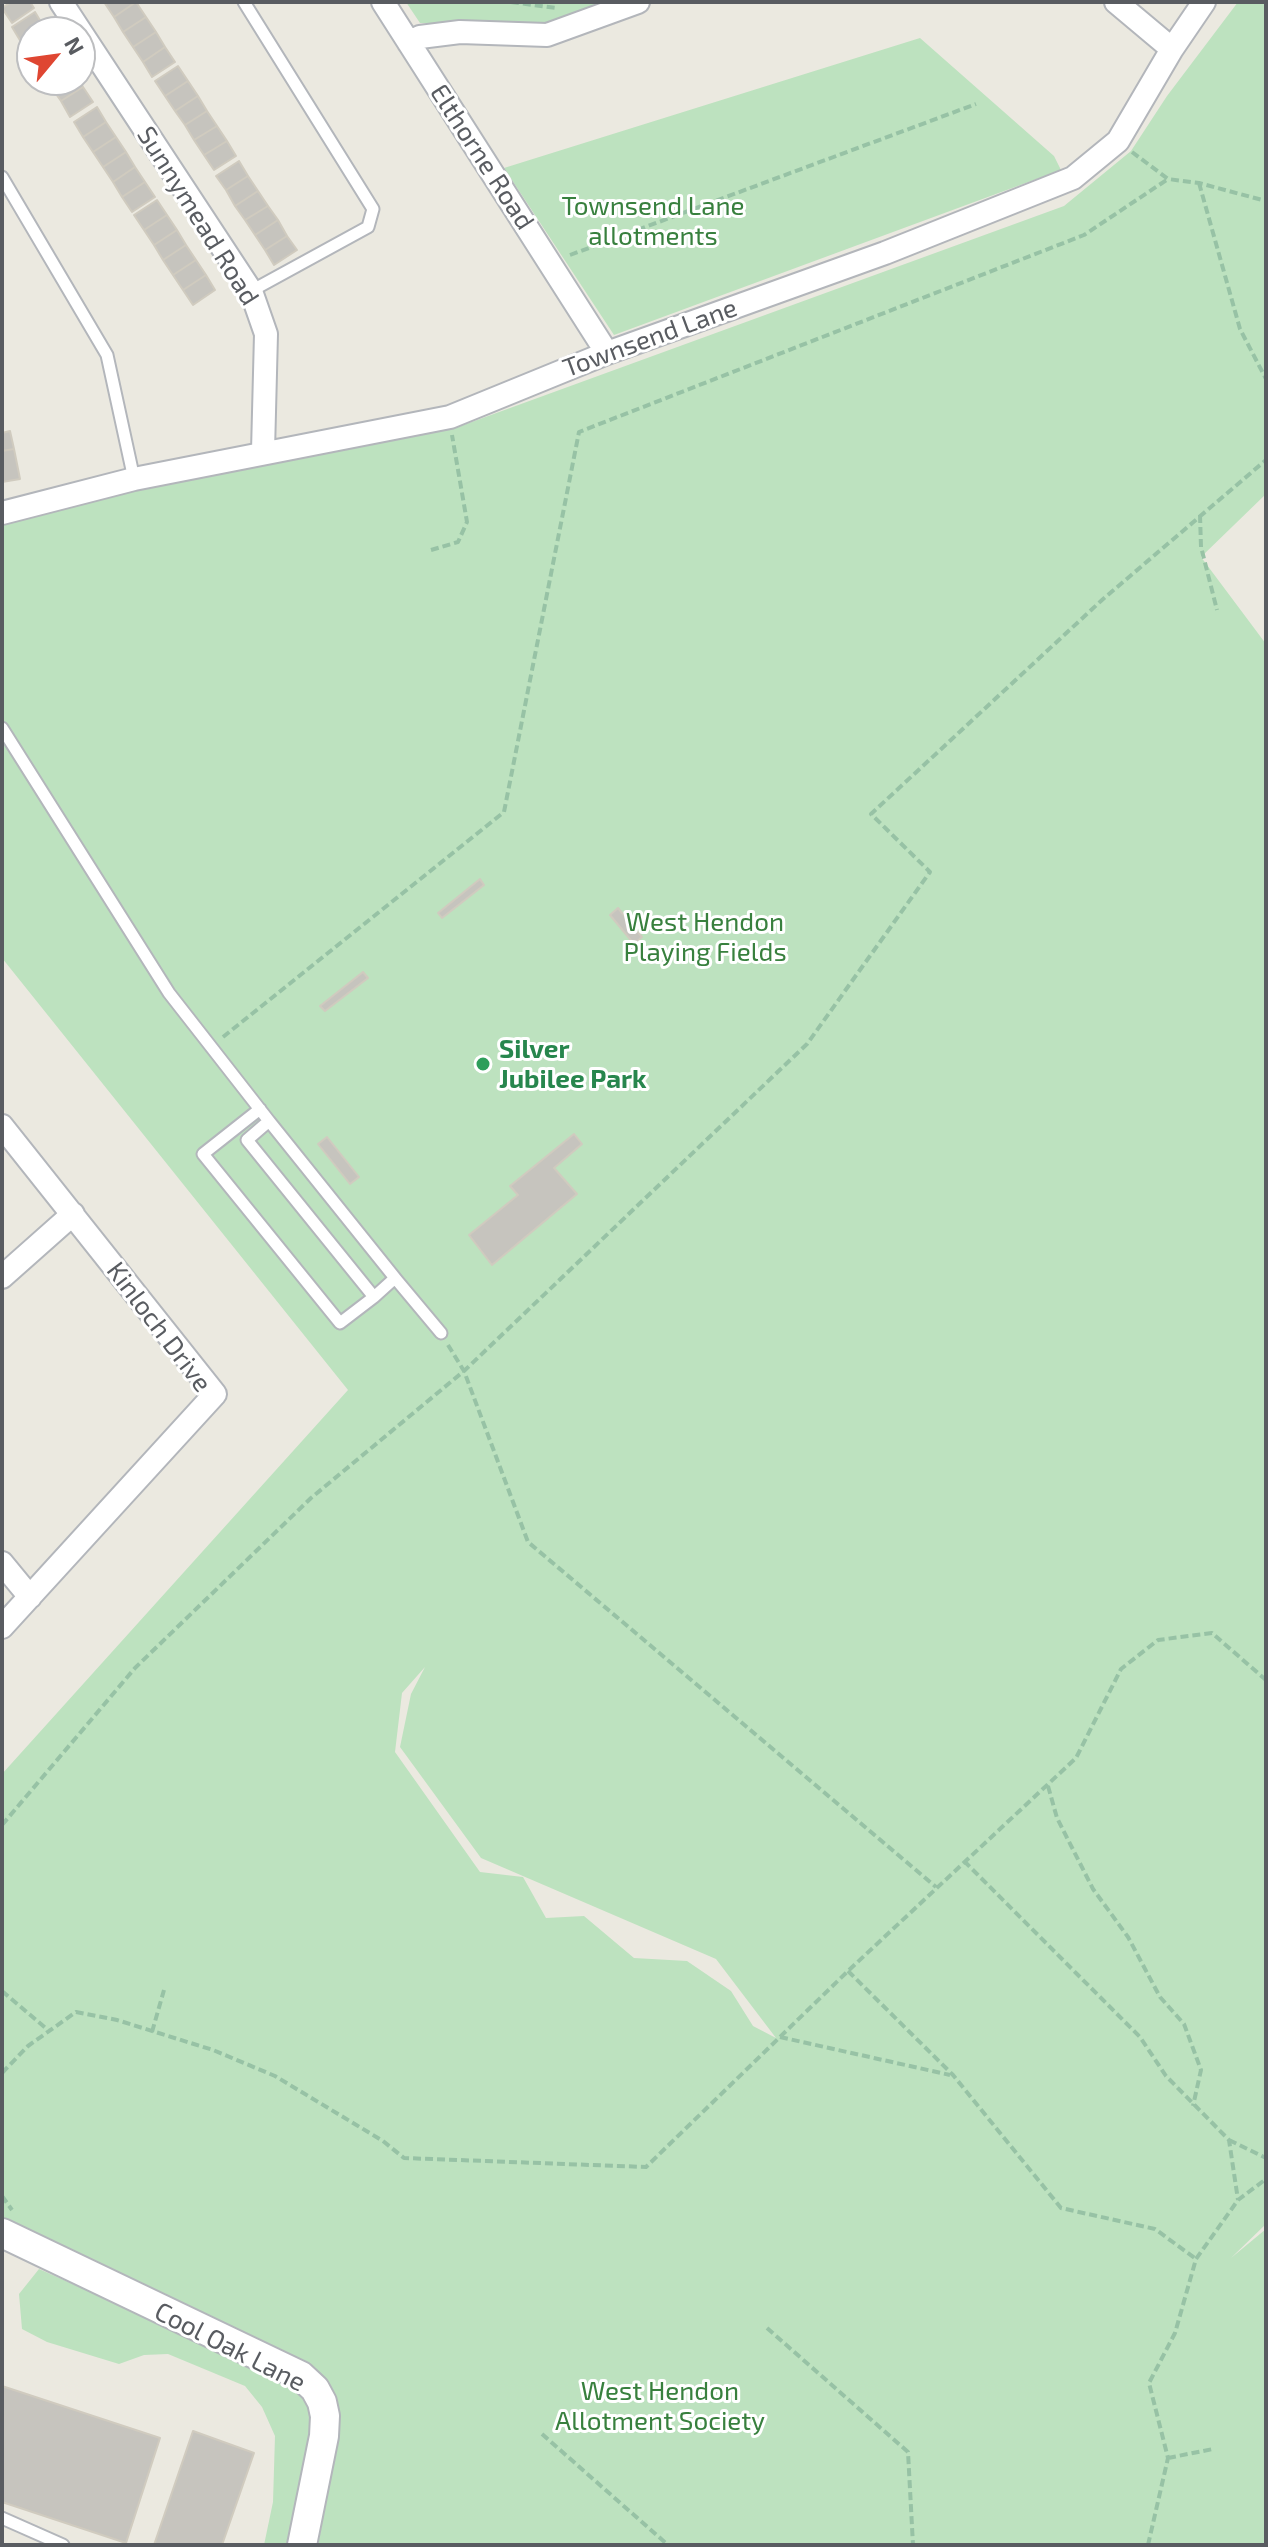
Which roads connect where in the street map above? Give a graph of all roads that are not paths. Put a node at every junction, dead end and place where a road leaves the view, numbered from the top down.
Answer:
1 (61, 2) edge
2 (244, 2) edge
3 (383, 2) edge
4 (638, 2) edge
5 (1116, 2) edge
6 (1204, 2) edge
7 (409, 43) junction
8 (1172, 49) junction
9 (2, 177) edge
10 (251, 291) junction
11 (607, 353) junction
12 (263, 451) junction
13 (134, 479) junction
14 (2, 513) edge
15 (2, 728) edge
16 (260, 1109) junction
17 (269, 1121) junction
18 (2, 1126) edge
19 (73, 1214) junction
20 (2, 1277) edge
21 (395, 1278) junction
22 (374, 1297) junction
23 (441, 1333) road end
24 (2, 1563) edge
25 (30, 1597) junction
26 (2, 1627) edge
27 (2, 2233) edge
28 (2, 2518) edge
29 (63, 2545) edge
30 (302, 2545) edge

1 - 10 street, Sunnymead Road
2 - 10 lane
3 - 7 street, Elthorne Road
4 - 7 street
5 - 8 street
6 - 8 street, Townsend Lane
7 - 11 street, Elthorne Road
8 - 11 street, Townsend Lane
9 - 13 lane
10 - 12 street, Sunnymead Road
11 - 12 street, Townsend Lane
12 - 13 street, Townsend Lane
13 - 14 street, Townsend Lane
15 - 16 lane
16 - 17 lane
16 - 22 lane
17 - 21 lane
17 - 22 lane
18 - 19 street, Kinloch Drive
19 - 20 street
19 - 25 street, Kinloch Drive
21 - 22 lane
21 - 23 lane
24 - 25 street
25 - 26 street, Kinloch Drive
27 - 30 street, Cool Oak Lane
28 - 29 lane

